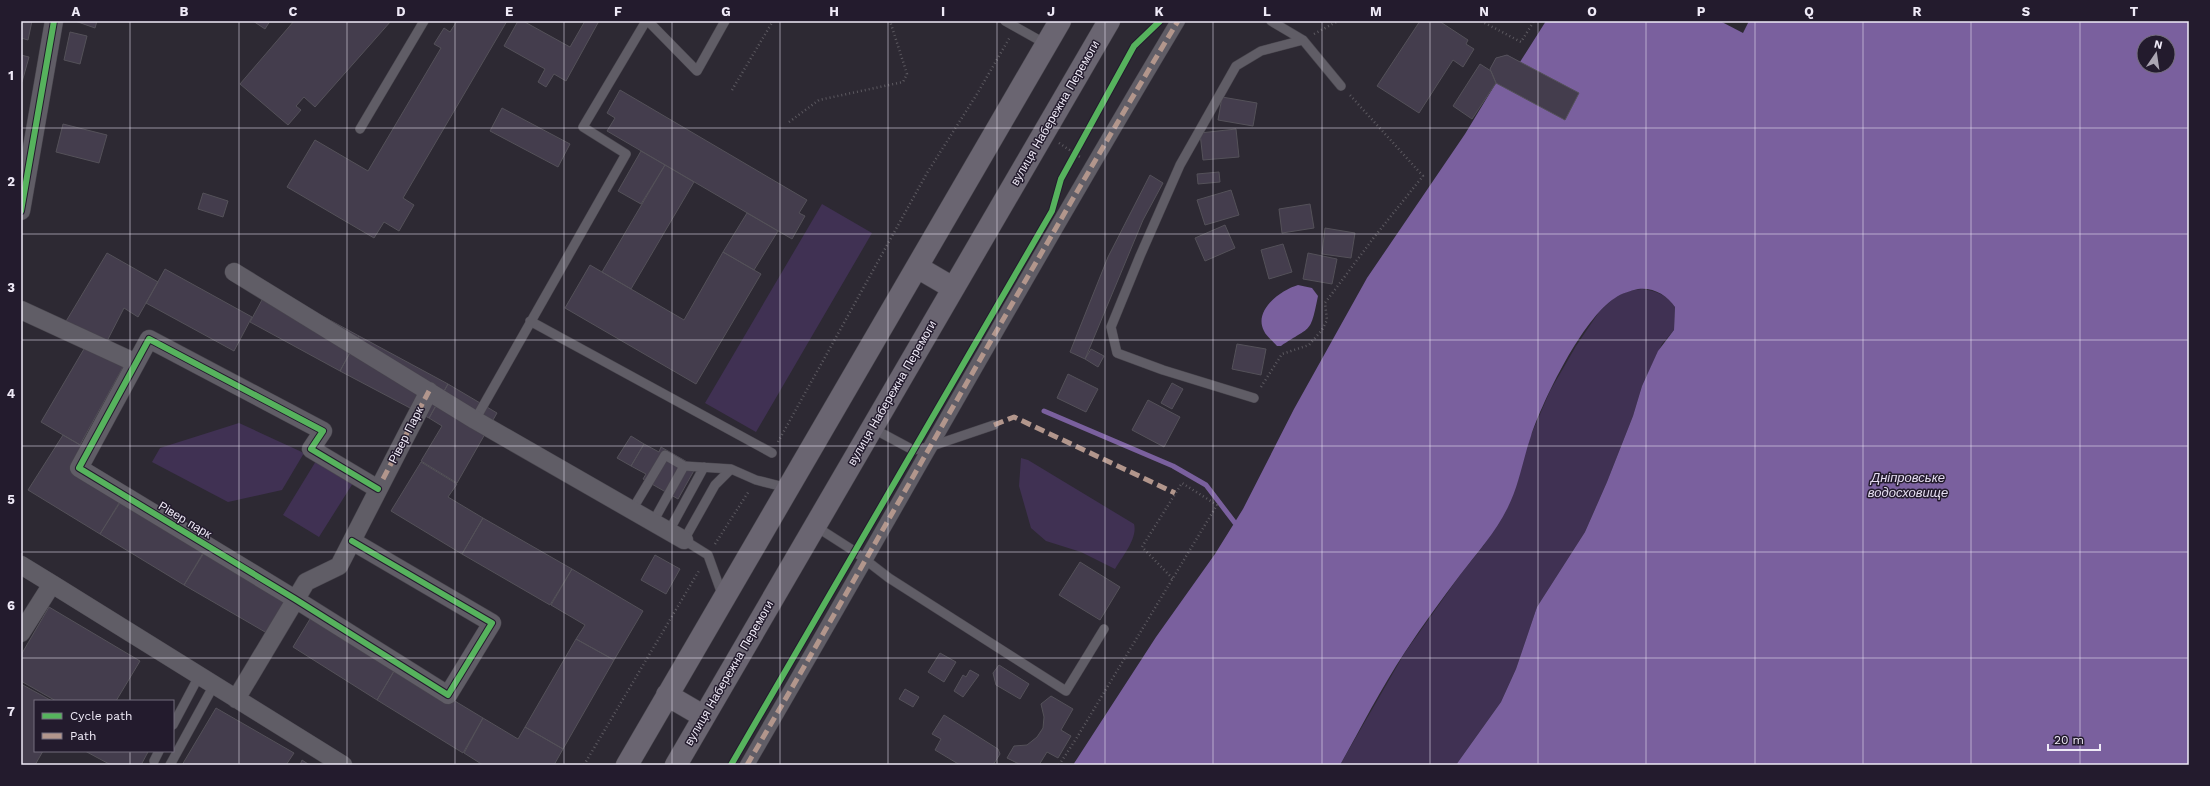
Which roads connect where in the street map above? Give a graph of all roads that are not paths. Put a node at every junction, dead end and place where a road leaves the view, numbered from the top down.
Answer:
1 (54, 21) edge
2 (424, 21) edge
3 (647, 21) edge
4 (725, 21) edge
5 (1005, 21) edge
6 (1060, 21) edge
7 (1109, 21) edge
8 (1178, 21) edge
9 (1271, 21) edge
10 (1303, 40) junction
11 (1046, 44) junction
12 (1341, 86) road end
13 (360, 129) dead end
14 (25, 165) edge
15 (21, 211) edge
16 (917, 267) junction
17 (234, 272) dead end
18 (953, 288) junction
19 (21, 310) edge
20 (530, 321) junction
21 (136, 363) junction
22 (428, 391) junction
23 (1254, 398) road end
24 (475, 420) junction
25 (994, 425) dead end
26 (872, 428) junction
27 (928, 447) junction
28 (772, 453) road end
29 (684, 466) junction
30 (704, 467) junction
31 (732, 469) junction
32 (381, 484) junction
33 (788, 488) junction
34 (632, 510) junction
35 (653, 522) junction
36 (815, 526) junction
37 (676, 536) junction
38 (352, 541) junction
39 (866, 560) junction
40 (21, 565) edge
41 (52, 584) junction
42 (724, 598) junction
43 (295, 599) junction
44 (1104, 629) dead end
45 (21, 633) edge
46 (199, 676) junction
47 (214, 685) junction
48 (667, 695) junction
49 (236, 699) junction
50 (703, 716) junction
51 (174, 723) edge
52 (158, 752) edge
53 (154, 761) dead end
54 (170, 765) edge
55 (343, 765) edge
56 (627, 765) edge
57 (676, 765) edge
58 (747, 765) edge

1 - 14 street
2 - 13 lane
3 - 4 lane
3 - 20 lane
5 - 11 lane
6 - 11 main road
7 - 18 main road, вулиця Набережна Перемоги
8 - 27 street
9 - 10 lane
10 - 12 lane
10 - 23 lane
11 - 16 main road
14 - 15 street
16 - 18 main road
16 - 33 main road
17 - 22 street
18 - 26 main road, вулиця Набережна Перемоги
19 - 21 street
20 - 24 lane
20 - 28 lane
21 - 32 street, Рівер парк
21 - 43 street, Рівер парк
22 - 24 street
22 - 32 street, Рівер Парк
24 - 34 street
25 - 27 lane
26 - 27 lane
26 - 36 main road, вулиця Набережна Перемоги
27 - 39 street
29 - 30 lane
29 - 34 lane
29 - 35 lane
30 - 31 lane
30 - 37 lane
31 - 33 lane
31 - 37 lane
32 - 38 street, Рівер Парк
33 - 42 main road
34 - 35 street
35 - 37 street
36 - 39 lane
36 - 50 main road, вулиця Набережна Перемоги
37 - 42 lane
38 - 43 street, Рівер Парк
38 - 43 street, Рівер парк
39 - 44 lane
39 - 58 street
40 - 41 street
41 - 45 street
41 - 46 street
42 - 48 main road
43 - 49 street, Рівер Парк
46 - 47 street
46 - 51 lane
47 - 49 street
47 - 54 lane
48 - 50 main road
48 - 56 main road
49 - 55 street
50 - 57 main road, вулиця Набережна Перемоги
52 - 53 lane

